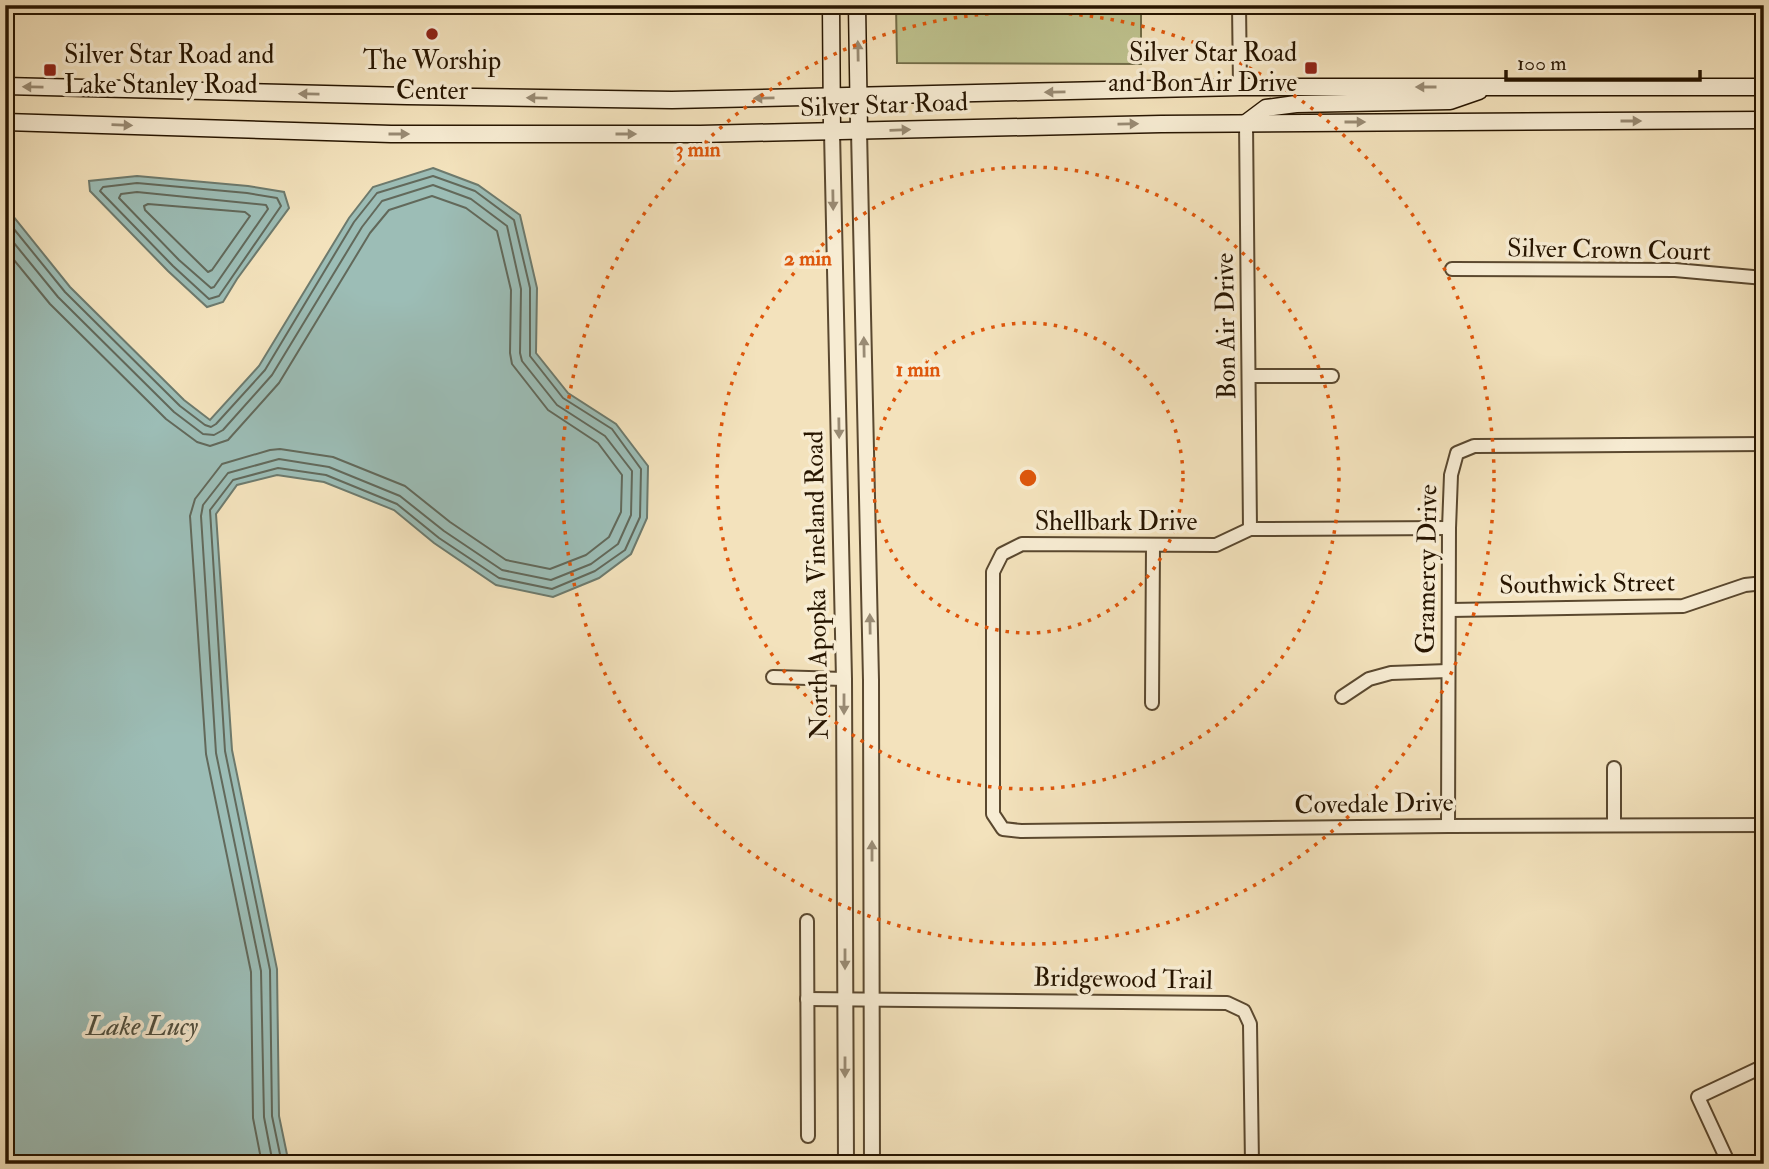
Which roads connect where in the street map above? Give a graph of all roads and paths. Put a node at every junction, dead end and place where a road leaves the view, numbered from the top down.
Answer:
1 (831, 5) edge
2 (857, 5) edge
3 (1239, 5) edge
4 (5, 86) edge
5 (1240, 87) junction
6 (1491, 87) junction
7 (1764, 87) edge
8 (832, 97) junction
9 (859, 97) junction
10 (1764, 120) edge
11 (5, 122) edge
12 (1247, 123) junction
13 (859, 131) junction
14 (832, 132) junction
15 (1452, 269) dead end
16 (1764, 278) edge
17 (1249, 376) junction
18 (1332, 376) dead end
19 (1764, 444) edge
20 (1449, 528) junction
21 (1250, 529) junction
22 (1153, 546) junction
23 (1764, 583) edge
24 (1450, 610) junction
25 (1448, 671) junction
26 (773, 677) dead end
27 (844, 679) junction
28 (1342, 696) dead end
29 (1153, 703) dead end
30 (1614, 768) dead end
31 (993, 814) joint
32 (1614, 825) junction
33 (1764, 825) edge
34 (1448, 826) junction
35 (807, 921) dead end
36 (807, 999) junction
37 (845, 999) junction
38 (872, 999) junction
39 (1764, 1066) edge
40 (808, 1136) dead end
41 (846, 1164) edge
42 (872, 1164) edge
43 (1252, 1164) edge
44 (1729, 1164) edge

1 - 8 main road, North Apopka Vineland Road
9 -> 2 main road, North Apopka Vineland Road
3 - 5 street
8 -> 4 main road, Silver Star Road
6 -> 5 main road, Silver Star Road
5 -> 9 main road, Silver Star Road
6 - 7 main road, Silver Star Road
6 - 12 main road
8 - 9 main road, Silver Star Road
8 - 14 main road, North Apopka Vineland Road
9 - 13 main road, North Apopka Vineland Road
12 -> 10 main road, Silver Star Road
11 -> 14 main road, Silver Star Road
13 -> 12 main road, Silver Star Road
12 - 17 street, Bon Air Drive
13 - 14 main road, Silver Star Road
38 -> 13 street, North Apopka Vineland Road
14 -> 27 street, North Apopka Vineland Road
15 - 16 street, Silver Crown Court
17 - 18 street
17 - 21 street, Bon Air Drive
19 - 20 street, Gramercy Drive
20 - 21 street, Shellbark Drive
20 - 24 street, Gramercy Drive
21 - 22 street, Shellbark Drive
22 - 29 street
22 - 31 street, Shellbark Drive
23 - 24 street, Southwick Street
24 - 25 street, Gramercy Drive
25 - 28 street
25 - 34 street, Gramercy Drive
26 - 27 street
27 -> 37 street, North Apopka Vineland Road
30 - 32 street
31 - 34 street, Covedale Drive
32 - 33 street, Covedale Drive
32 - 34 street, Covedale Drive
35 - 36 street
36 - 37 street, Bridgewood Trail
36 - 40 street
37 - 38 street, Bridgewood Trail
37 -> 41 street, North Apopka Vineland Road
38 - 42 street, North Apopka Vineland Road
38 - 43 street, Bridgewood Trail
39 - 44 street

